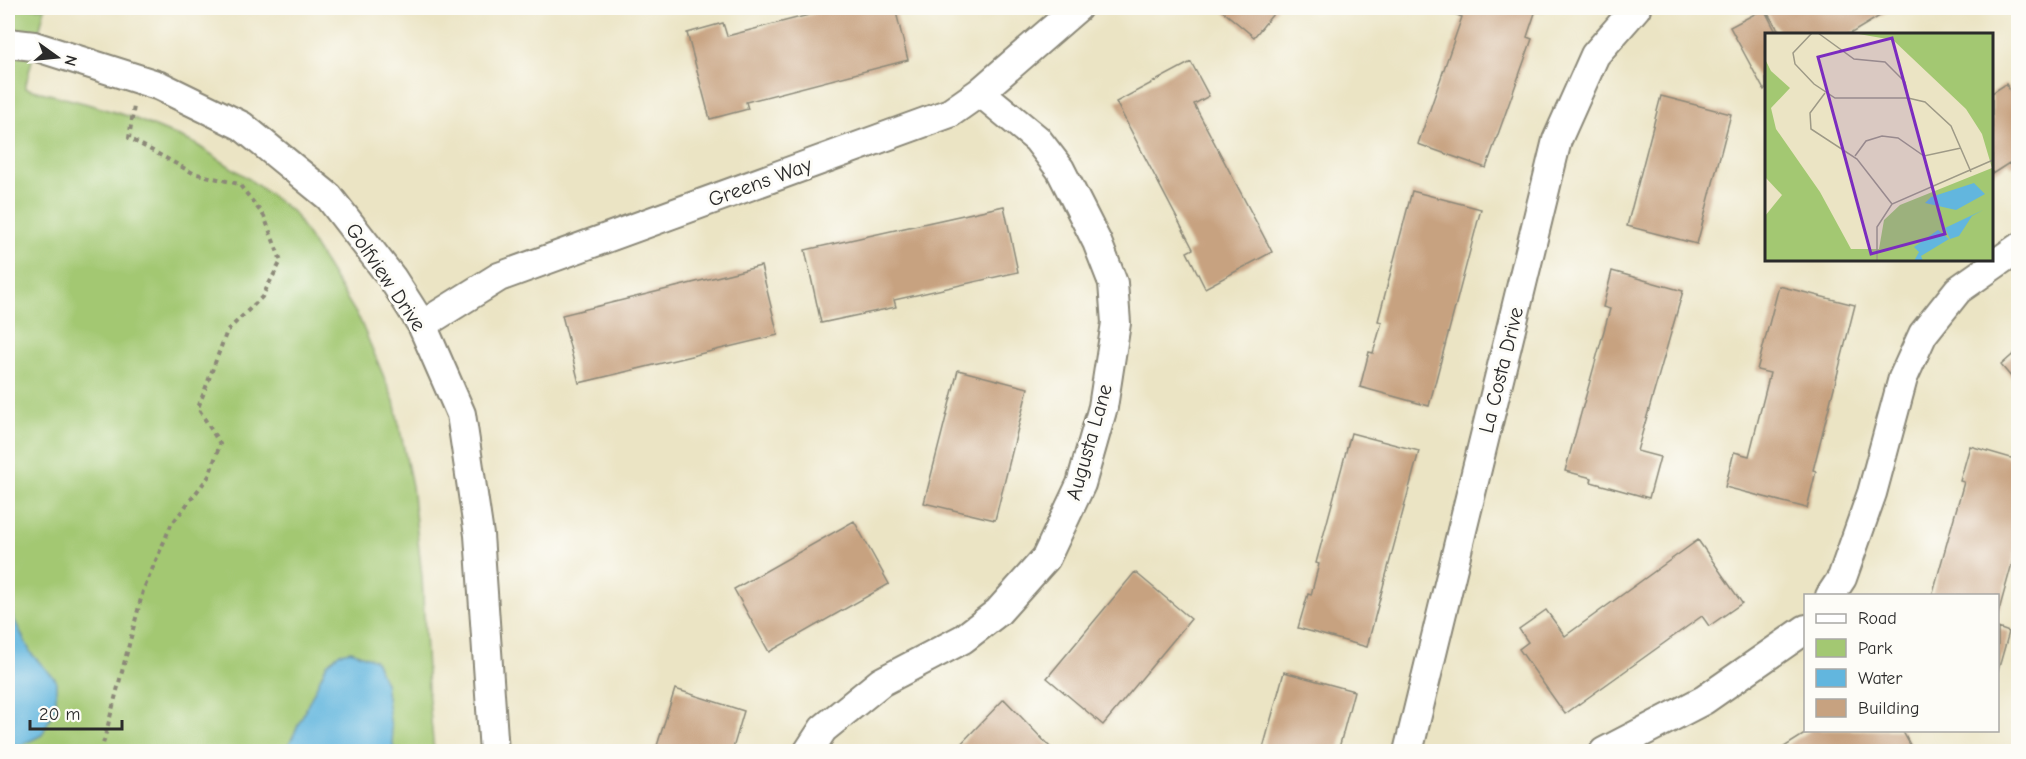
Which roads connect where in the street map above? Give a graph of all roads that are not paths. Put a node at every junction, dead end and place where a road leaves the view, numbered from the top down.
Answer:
1 (1077, 8) edge
2 (1636, 8) edge
3 (8, 43) edge
4 (980, 92) junction
5 (2019, 248) edge
6 (422, 325) junction
7 (1831, 594) edge
8 (1804, 630) edge
9 (494, 752) edge
10 (808, 752) edge
11 (1408, 752) edge
12 (1604, 752) edge

1 - 4 street, Greens Way
2 - 11 street, La Costa Drive
3 - 6 street, Golfview Drive
4 - 6 street, Greens Way
4 - 10 street, Augusta Lane
5 - 7 street
6 - 9 street, Golfview Drive
8 - 12 street

